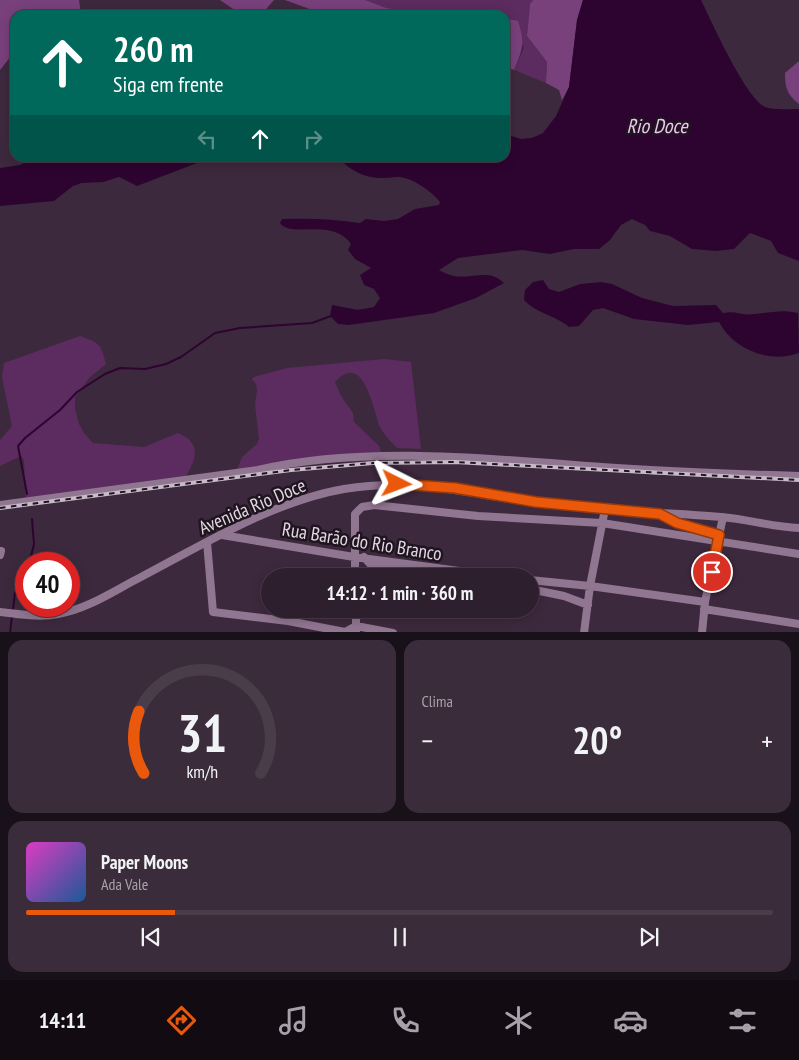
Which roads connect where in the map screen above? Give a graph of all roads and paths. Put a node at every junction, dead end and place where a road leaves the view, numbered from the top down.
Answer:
1 (799, 476) edge
2 (0, 504) edge
3 (605, 509) junction
4 (660, 514) junction
5 (723, 517) junction
6 (602, 524) junction
7 (799, 528) edge
8 (222, 534) junction
9 (719, 539) junction
10 (206, 542) junction
11 (799, 554) edge
12 (354, 557) junction
13 (364, 557) junction
14 (355, 568) edge
15 (386, 568) edge
16 (441, 568) edge
17 (539, 581) edge
18 (590, 586) junction
19 (539, 592) edge
20 (588, 605) junction
21 (705, 606) junction
22 (0, 612) edge
23 (354, 618) edge
24 (799, 624) edge
25 (352, 631) edge
26 (393, 632) edge
27 (584, 632) edge
28 (702, 632) edge

1 - 2 street
3 - 4 street, Avenida Rio Doce
3 - 6 street
3 - 8 street, Avenida Rio Doce
4 - 5 street, Avenida Rio Doce
4 - 9 street
5 - 7 street, Avenida Rio Doce
5 - 9 street
6 - 9 street
6 - 12 street
6 - 18 street
8 - 10 street, Avenida Rio Doce
8 - 12 street, Rua Barão do Rio Branco
9 - 11 street
9 - 21 street
10 - 22 street, Avenida Rio Doce
10 - 25 street
12 - 13 street, Rua Barão do Rio Branco
12 - 14 street
13 - 15 street
13 - 16 street, Rua Barão do Rio Branco
17 - 18 street
18 - 20 street
18 - 21 street
19 - 20 street
20 - 27 street
21 - 24 street
21 - 28 street
23 - 25 street
25 - 26 street

